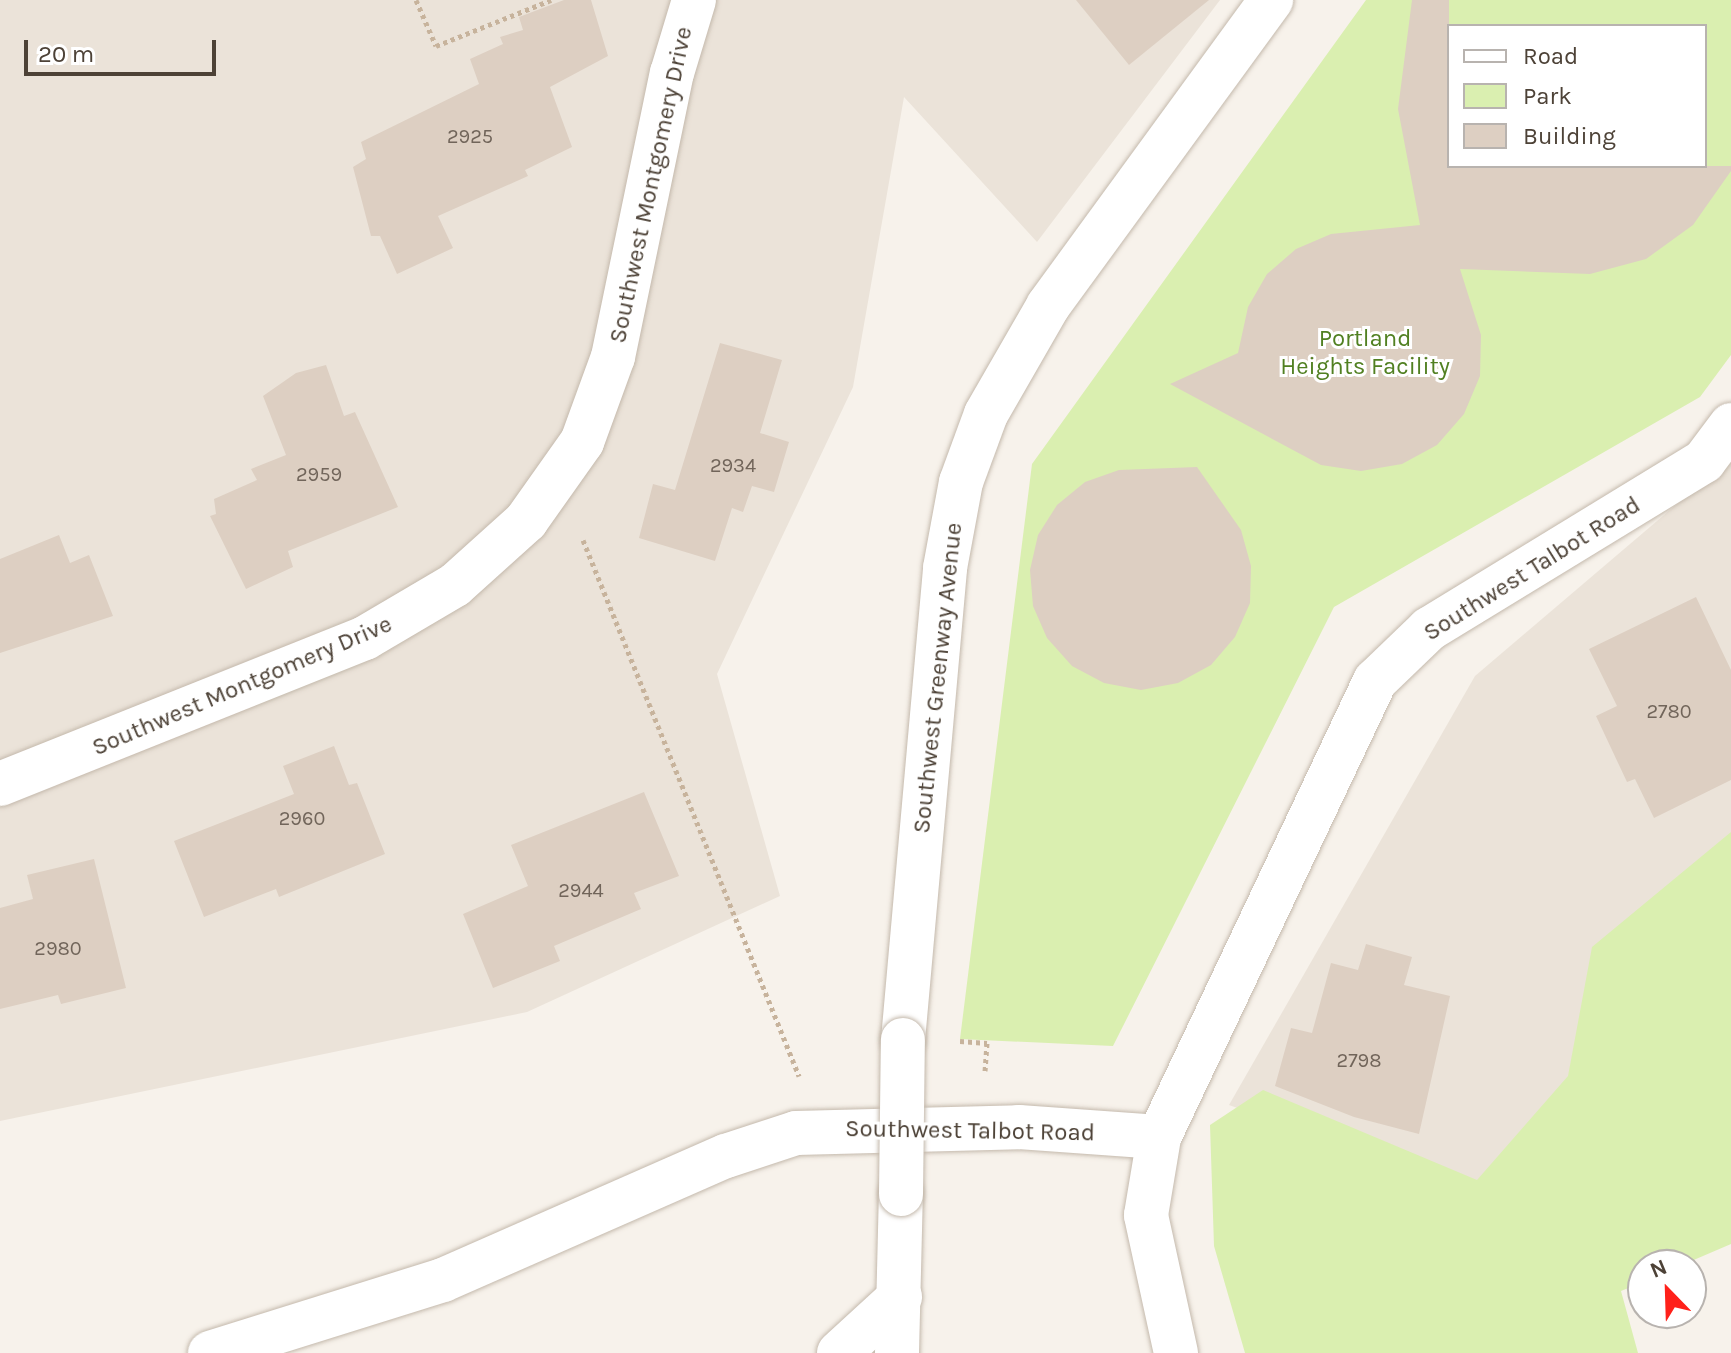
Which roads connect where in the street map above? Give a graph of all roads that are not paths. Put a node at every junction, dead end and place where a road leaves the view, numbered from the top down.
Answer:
1 (694, 0) edge
2 (1271, 0) edge
3 (1731, 425) edge
4 (0, 784) edge
5 (1159, 1137) junction
6 (900, 1297) junction
7 (210, 1353) edge
8 (839, 1353) edge
9 (897, 1353) edge
10 (1176, 1353) edge

1 - 4 street, Southwest Montgomery Drive
2 - 6 street, Southwest Greenway Avenue, bridge
3 - 5 street, Southwest Talbot Road
5 - 7 street, Southwest Talbot Road
5 - 10 street
6 - 8 street
6 - 9 street, Southwest Greenway Avenue

